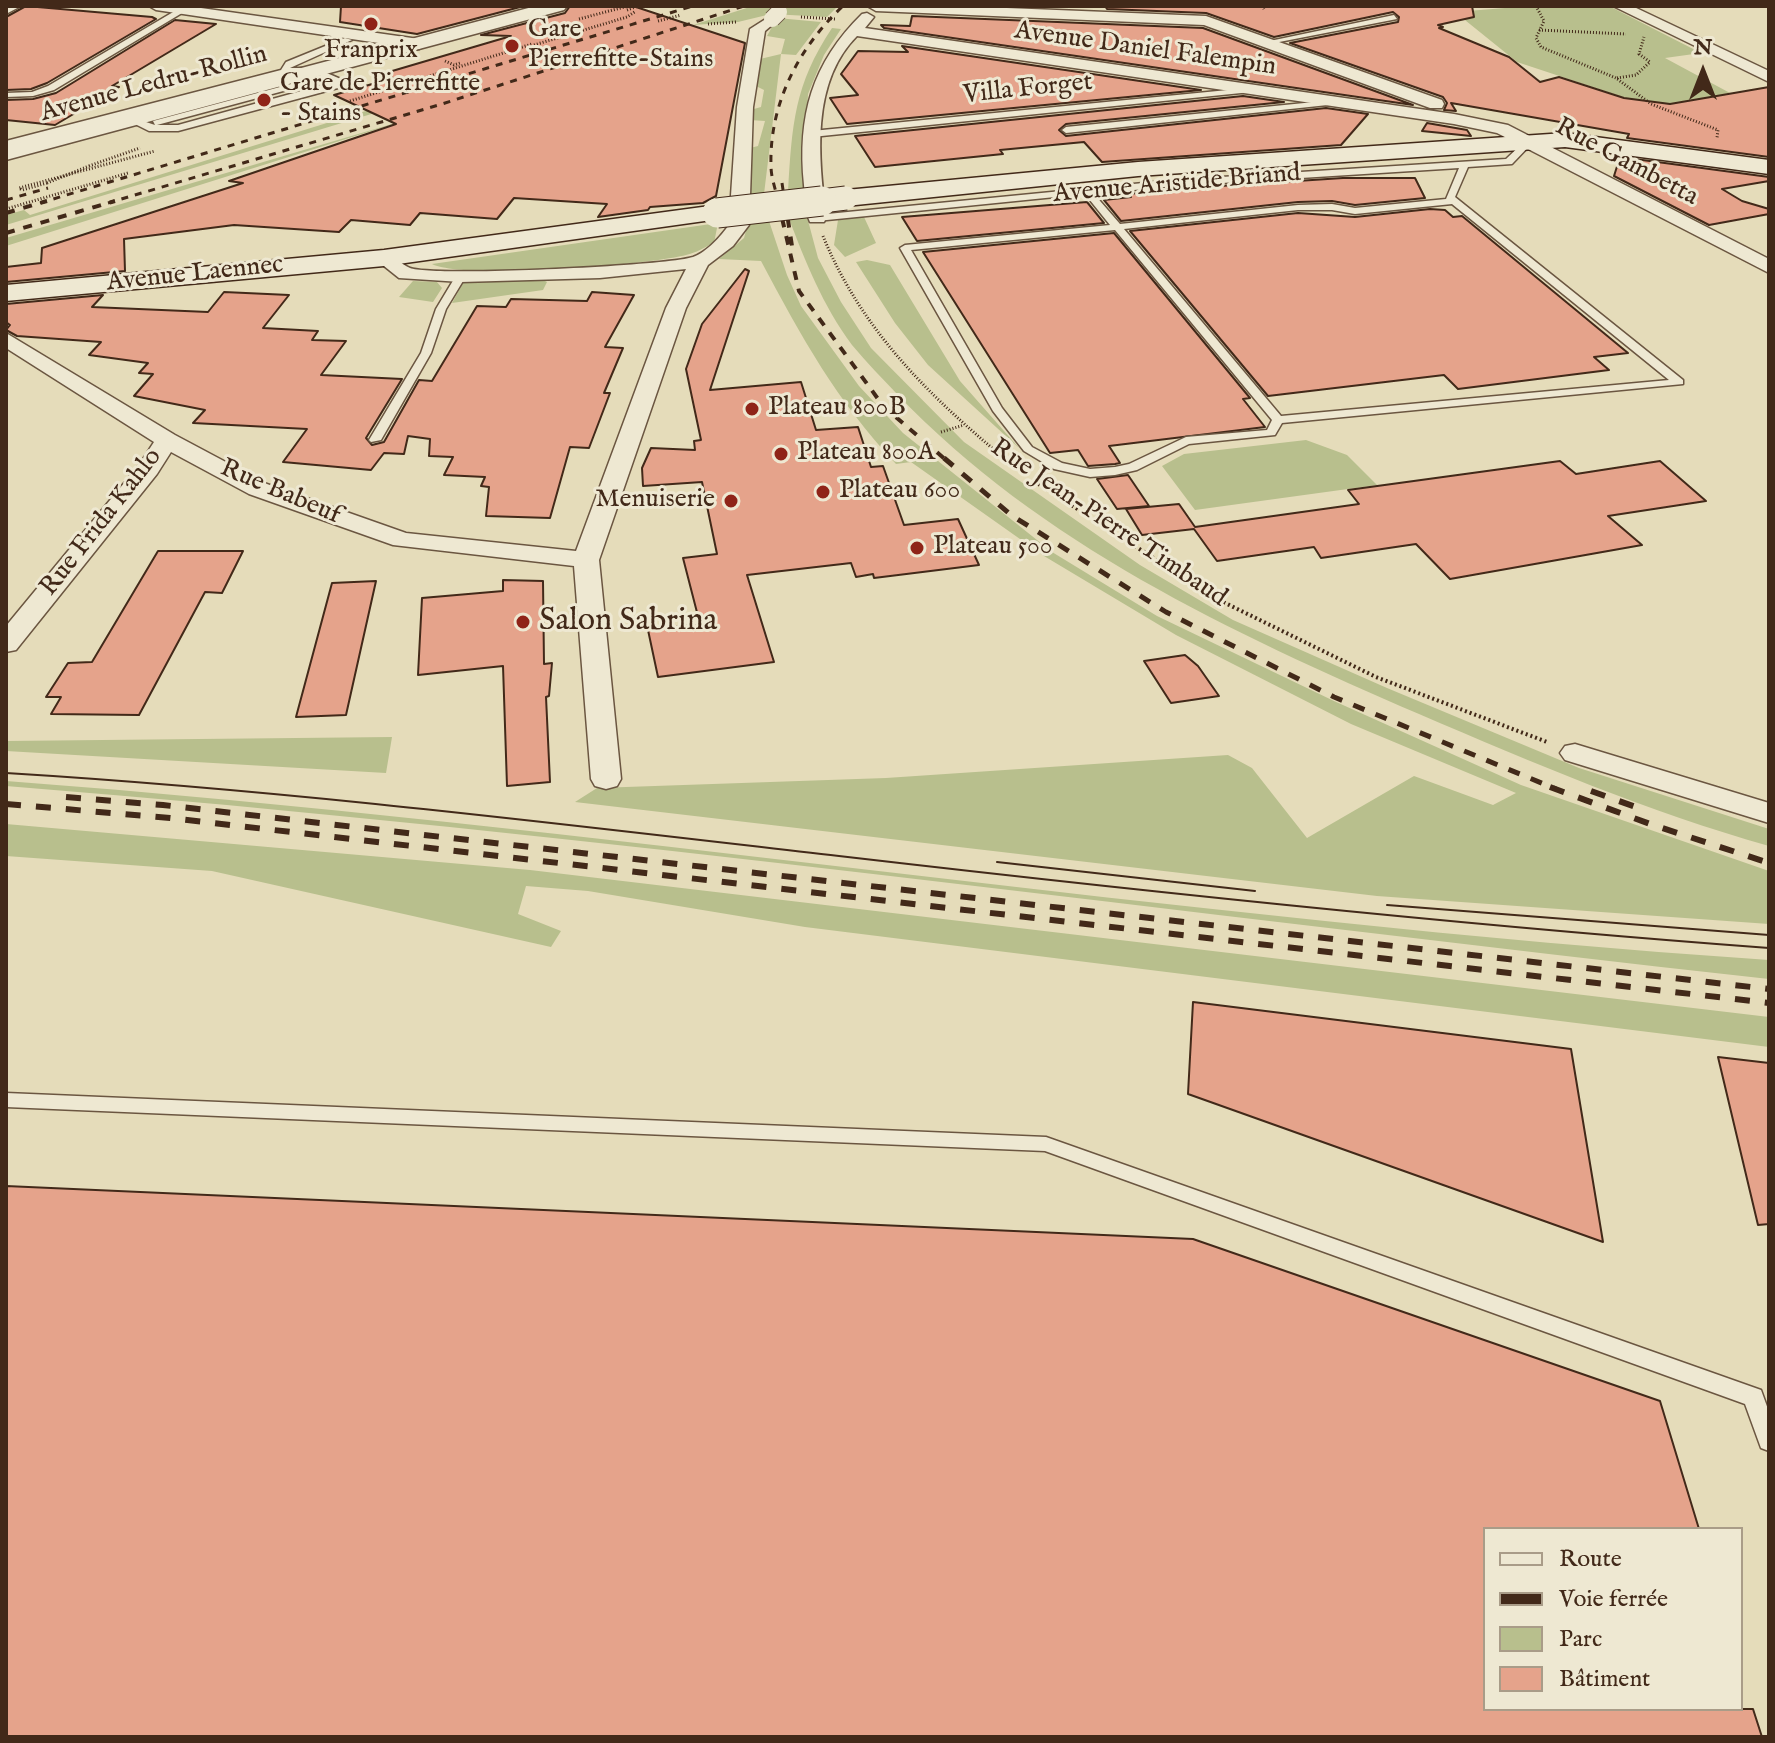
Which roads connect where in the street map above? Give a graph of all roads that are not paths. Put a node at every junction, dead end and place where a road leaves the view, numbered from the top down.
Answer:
1 (17, 6) edge
2 (156, 6) edge
3 (557, 6) edge
4 (1620, 6) edge
5 (877, 7) edge
6 (183, 10) junction
7 (6, 12) edge
8 (778, 13) dead end
9 (1394, 17) dead end
10 (854, 31) junction
11 (348, 40) dead end
12 (1269, 42) junction
13 (419, 44) junction
14 (286, 71) junction
15 (323, 73) junction
16 (1769, 77) edge
17 (1248, 90) junction
18 (6, 95) edge
19 (1334, 102) junction
20 (1454, 119) junction
21 (1066, 130) dead end
22 (812, 134) junction
23 (1530, 141) junction
24 (6, 144) edge
25 (6, 153) edge
26 (1465, 164) junction
27 (1769, 167) edge
28 (1087, 191) junction
29 (1454, 201) junction
30 (717, 213) joint
31 (817, 218) joint
32 (1115, 225) junction
33 (384, 258) junction
34 (700, 262) junction
35 (1769, 267) edge
36 (461, 276) junction
37 (6, 293) edge
38 (6, 339) edge
39 (1278, 420) junction
40 (167, 440) junction
41 (375, 440) dead end
42 (586, 560) junction
43 (6, 644) edge
44 (1575, 753) road end
45 (606, 779) dead end
46 (1769, 813) edge
47 (6, 1100) edge
48 (1769, 1441) edge

1 - 7 lane
2 - 6 street
3 - 13 street, Avenue Ledru-Rollin
4 - 16 street
5 - 10 street
5 - 12 street
6 - 13 street
6 - 18 lane
8 - 34 street
9 - 12 lane
10 - 17 street, Avenue Daniel Falempin
10 - 22 street
11 - 14 lane
12 - 20 street
13 - 15 street, Avenue Ledru-Rollin
14 - 15 lane
14 - 24 lane
15 - 25 street, Avenue Ledru-Rollin
17 - 19 street, Avenue Daniel Falempin
17 - 22 lane, Villa Forget
19 - 20 street, Avenue Daniel Falempin
19 - 21 lane, Avenue Daniel Falempin
20 - 23 street, Rue Gambetta
22 - 31 street
23 - 26 lane, Avenue Aristide Briand
23 - 27 main road, Avenue Aristide Briand
23 - 30 main road, Avenue Aristide Briand, bridge
23 - 35 street, Rue Gambetta
26 - 28 lane, Avenue Aristide Briand
26 - 29 lane
28 - 31 lane, Avenue Aristide Briand
28 - 32 lane
29 - 32 lane
29 - 39 lane
30 - 33 main road, Avenue Laennec
32 - 39 lane
32 - 39 lane
33 - 36 street
33 - 37 main road, Avenue Laennec
34 - 36 street
34 - 42 street
36 - 41 lane
38 - 40 street, Rue Babeuf
40 - 42 street, Rue Babeuf
40 - 43 street, Rue Frida Kahlo
42 - 45 street
44 - 46 street
47 - 48 lane

